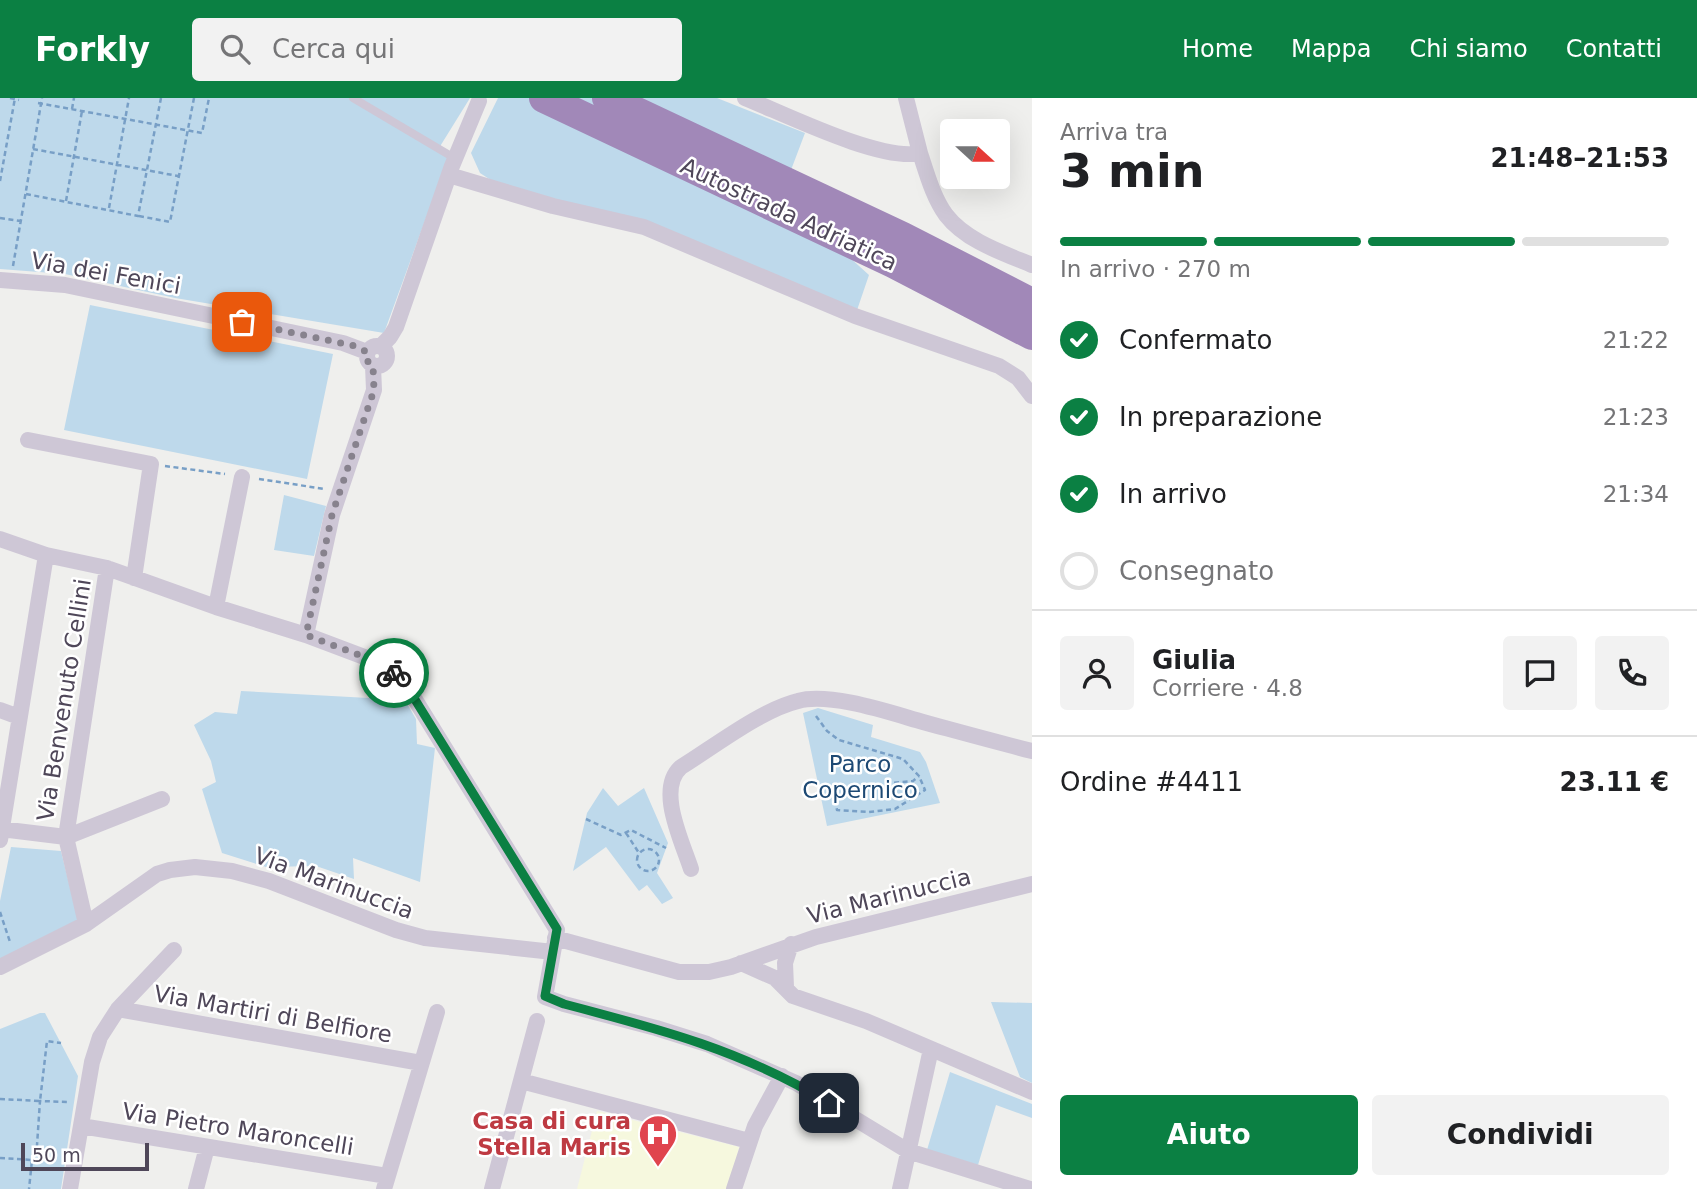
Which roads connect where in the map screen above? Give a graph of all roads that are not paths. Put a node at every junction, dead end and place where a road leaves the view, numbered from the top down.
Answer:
1 (353, 98) edge
2 (544, 98) edge
3 (607, 98) edge
4 (745, 98) edge
5 (906, 98) edge
6 (479, 101) dead end
7 (920, 153) junction
8 (456, 159) junction
9 (449, 174) junction
10 (1032, 265) edge
11 (6, 275) edge
12 (1032, 303) edge
13 (1032, 335) edge
14 (374, 355) junction
15 (1032, 397) edge
16 (28, 440) dead end
17 (242, 477) dead end
18 (0, 539) edge
19 (46, 555) junction
20 (107, 568) junction
21 (134, 578) junction
22 (216, 607) junction
23 (306, 635) junction
24 (0, 710) edge
25 (19, 716) junction
26 (1032, 751) edge
27 (162, 799) dead end
28 (1, 832) edge
29 (66, 838) junction
30 (691, 869) dead end
31 (1032, 884) edge
32 (86, 924) junction
33 (791, 944) junction
34 (554, 945) junction
35 (174, 950) dead end
36 (741, 963) junction
37 (0, 967) edge
38 (786, 987) junction
39 (118, 1009) junction
40 (437, 1012) dead end
41 (537, 1021) dead end
42 (931, 1049) junction
43 (421, 1063) junction
44 (782, 1076) junction
45 (521, 1081) junction
46 (1032, 1092) edge
47 (81, 1126) junction
48 (749, 1142) junction
49 (207, 1147) junction
50 (908, 1151) junction
51 (385, 1183) edge
52 (70, 1189) edge
53 (196, 1189) edge
54 (492, 1189) edge
55 (734, 1189) edge
56 (900, 1189) edge
57 (1030, 1189) edge

1 - 8 lane
2 - 13 highway, Autostrada Adriatica
3 - 12 highway, Autostrada Adriatica
4 - 7 street
5 - 7 street
6 - 8 street
7 - 10 street
8 - 9 street
9 - 14 street
9 - 15 street
11 - 14 street, Via dei Fenici
14 - 23 street
16 - 21 street
17 - 22 street
18 - 19 street
19 - 20 street
19 - 25 street
20 - 21 street
20 - 29 street, Via Benvenuto Cellini
21 - 22 street
22 - 23 street
23 - 34 street
24 - 25 street
25 - 28 street
26 - 30 street
27 - 29 street, Via Benvenuto Cellini
28 - 29 street
29 - 32 street, Via Benvenuto Cellini
31 - 33 street, Via Marinuccia
32 - 34 street, Via Marinuccia
32 - 37 street, Via Marinuccia
33 - 36 street, Via Marinuccia
33 - 38 street
34 - 36 street, Via Marinuccia
34 - 44 street
35 - 39 street
36 - 38 street
38 - 42 street
39 - 43 street, Via Martiri di Belfiore
39 - 47 street
40 - 43 street
41 - 45 street
42 - 46 street
42 - 50 street
43 - 51 street
44 - 48 street
44 - 50 street
45 - 48 street
45 - 54 street
47 - 49 street, Via Pietro Maroncelli
47 - 52 street
48 - 55 street
49 - 51 street, Via Pietro Maroncelli
49 - 53 street
50 - 56 street
50 - 57 street

